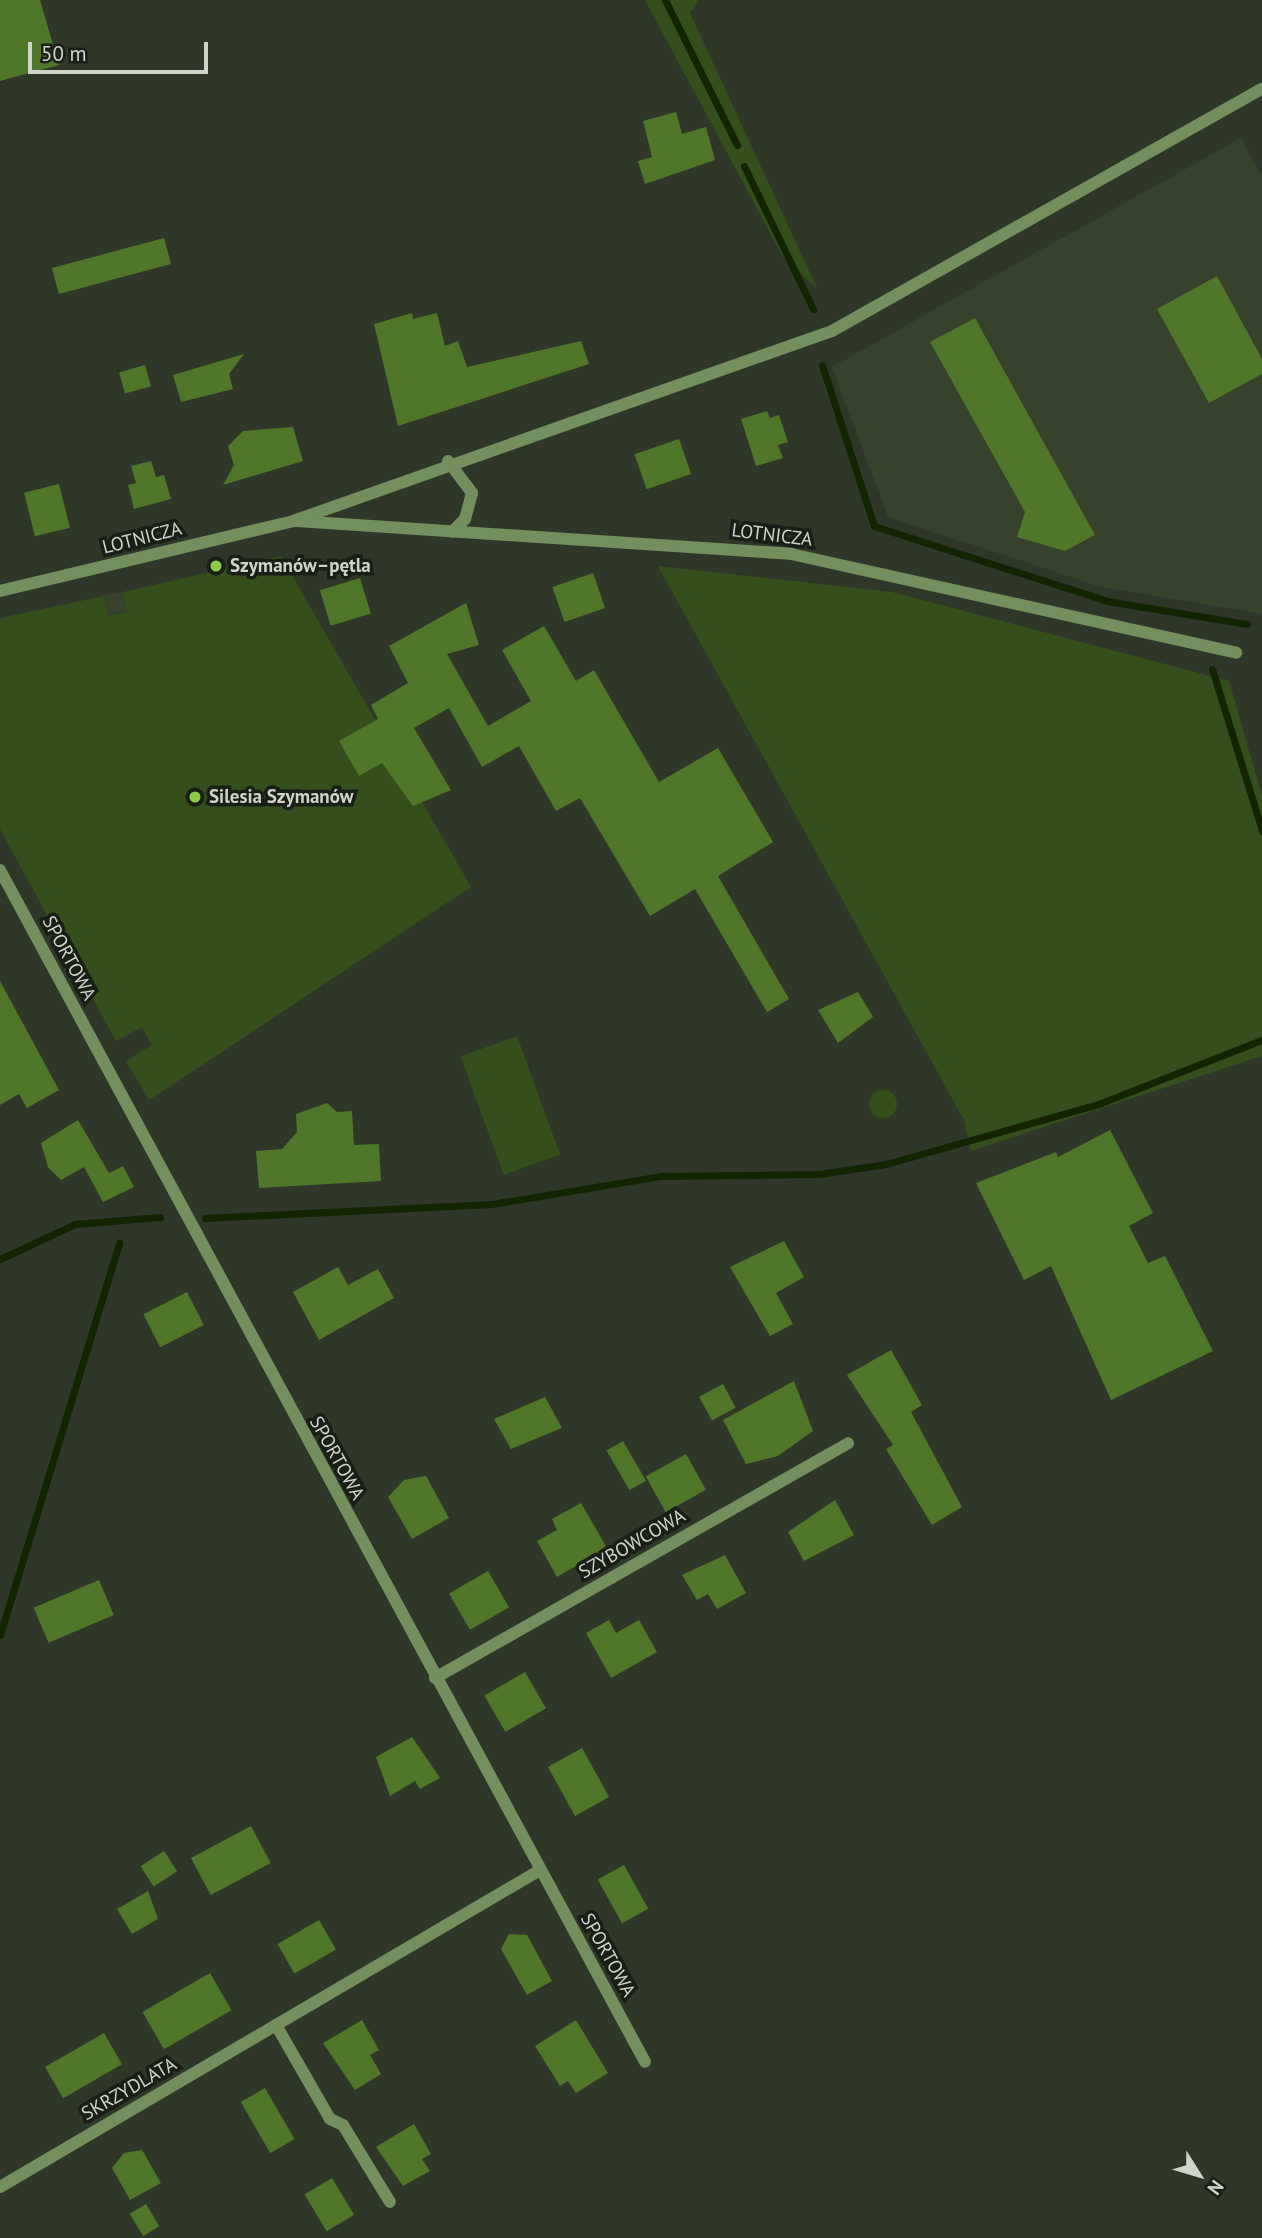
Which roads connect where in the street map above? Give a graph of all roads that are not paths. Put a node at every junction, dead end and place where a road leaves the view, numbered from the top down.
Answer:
1 (1262, 89) edge
2 (448, 461) junction
3 (293, 521) junction
4 (452, 532) junction
5 (0, 591) edge
6 (1236, 653) dead end
7 (0, 870) edge
8 (848, 1443) dead end
9 (435, 1678) junction
10 (540, 1870) junction
11 (276, 2025) junction
12 (645, 2062) dead end
13 (0, 2186) edge
14 (390, 2202) dead end

1 - 2 street, LOTNICZA
2 - 3 street, LOTNICZA
2 - 4 street
3 - 4 street, LOTNICZA
3 - 5 street, LOTNICZA
4 - 6 street, LOTNICZA
7 - 9 street, SPORTOWA
8 - 9 street, SZYBOWCOWA
9 - 10 street, SPORTOWA
10 - 11 street, SKRZYDLATA
10 - 12 street, SPORTOWA
11 - 13 street, SKRZYDLATA
11 - 14 street

